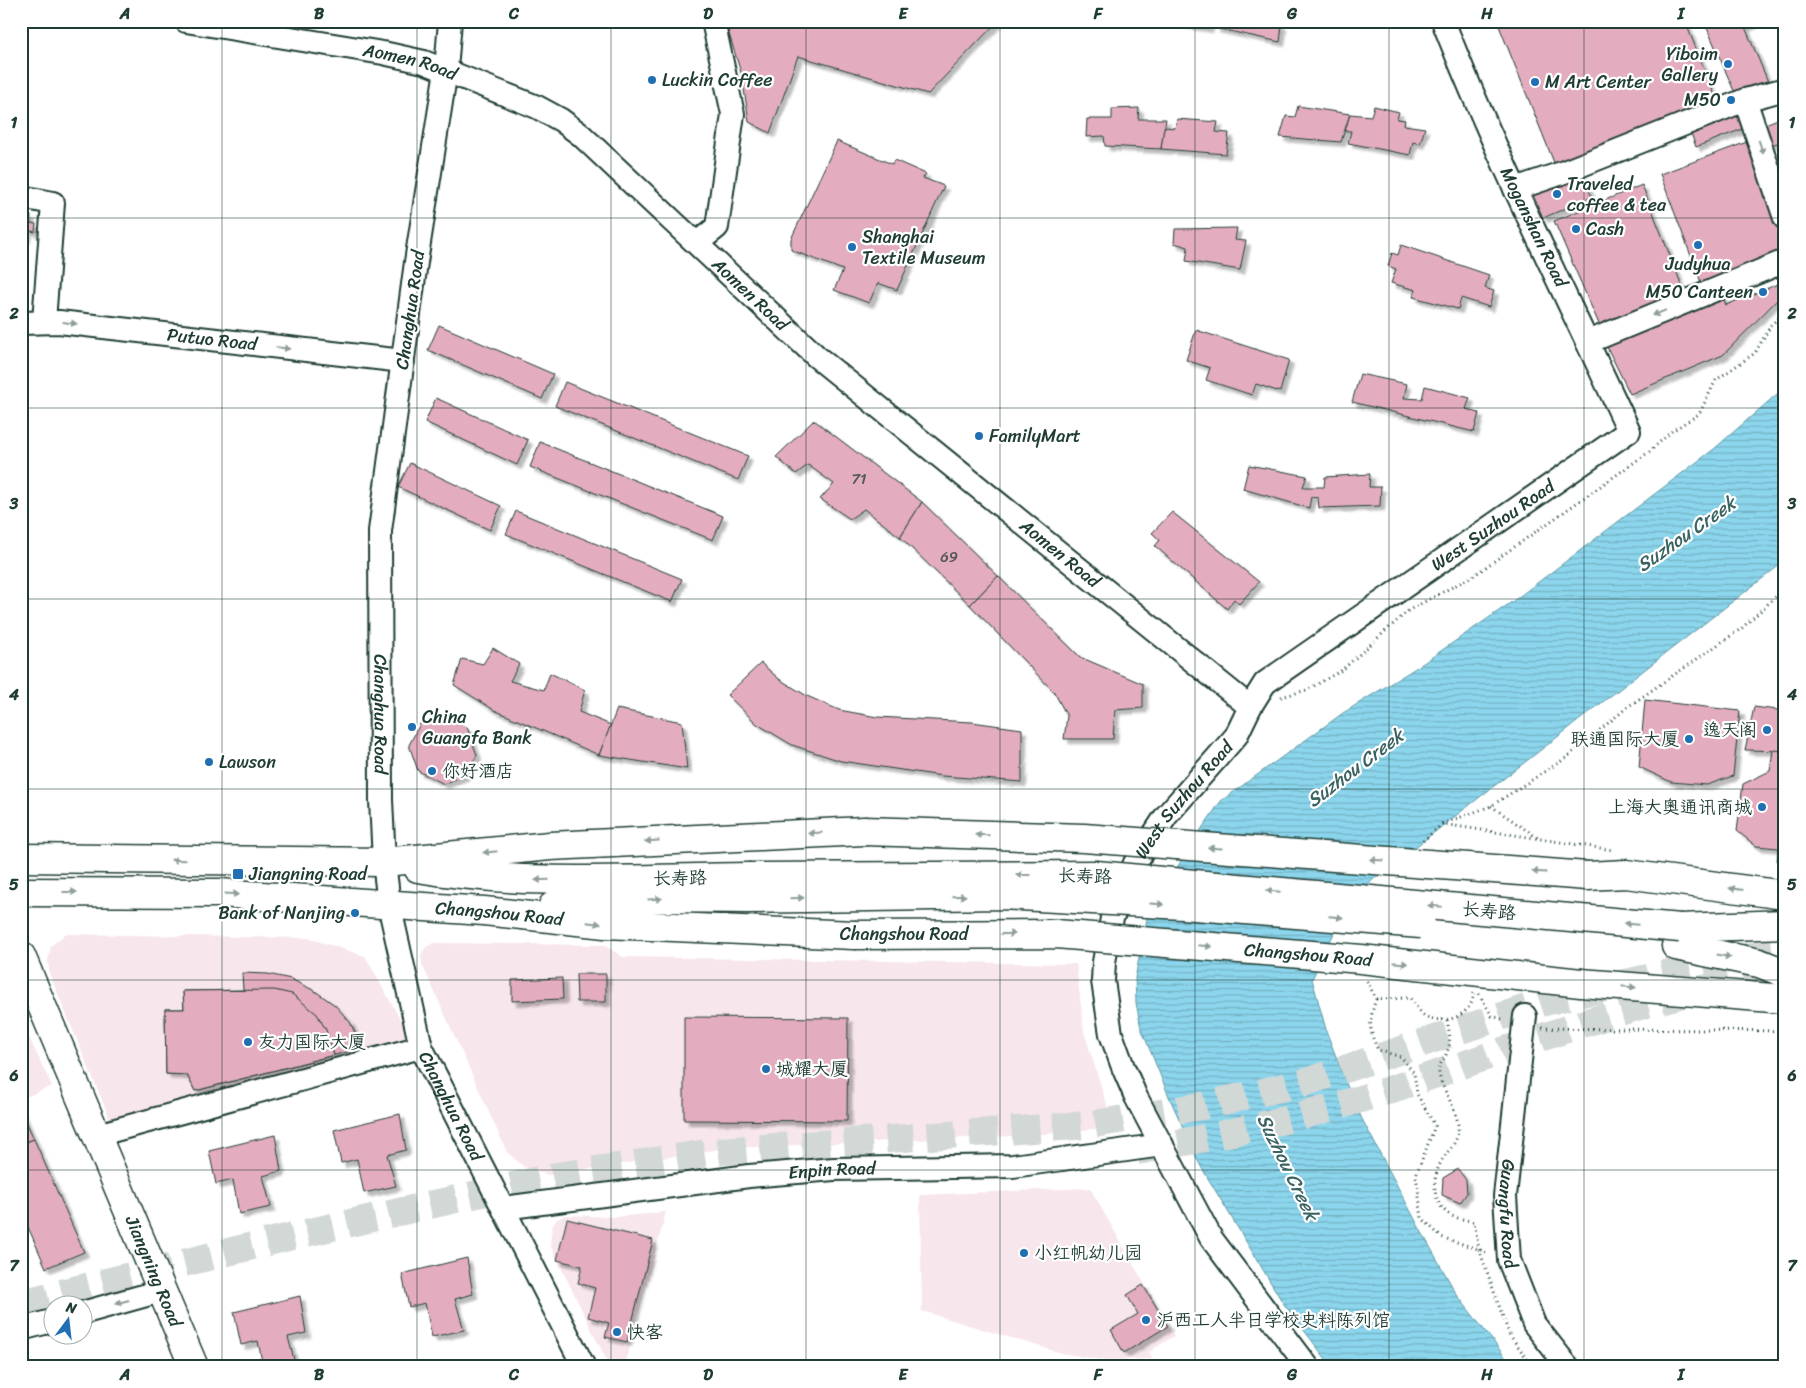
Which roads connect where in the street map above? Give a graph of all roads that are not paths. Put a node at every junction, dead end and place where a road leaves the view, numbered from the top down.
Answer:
1 (186, 21) edge
2 (450, 21) edge
3 (713, 21) edge
4 (1443, 21) edge
5 (446, 70) junction
6 (1785, 90) edge
7 (1746, 100) junction
8 (1515, 189) junction
9 (21, 197) edge
10 (1785, 218) edge
11 (697, 243) junction
12 (1785, 262) edge
13 (44, 321) junction
14 (21, 323) edge
15 (1588, 342) junction
16 (403, 362) junction
17 (1629, 431) joint
18 (1250, 706) junction
19 (21, 858) edge
20 (384, 862) junction
21 (748, 888) junction
22 (21, 892) edge
23 (1785, 895) edge
24 (388, 904) junction
25 (484, 911) junction
26 (1785, 924) edge
27 (1678, 937) junction
28 (21, 956) edge
29 (1785, 974) edge
30 (1785, 999) edge
31 (1525, 1020) road end
32 (421, 1047) junction
33 (97, 1135) junction
34 (1162, 1145) junction
35 (503, 1208) junction
36 (161, 1291) junction
37 (92, 1310) edge
38 (42, 1324) edge
39 (21, 1329) edge
40 (194, 1367) edge
41 (584, 1367) edge
42 (1308, 1367) edge
43 (1568, 1367) edge

1 - 5 street, Aomen Road
2 - 5 street, Changhua Road
3 - 11 street
4 - 8 street, Moganshan Road
5 - 11 street, Aomen Road
5 - 16 street, Changhua Road
6 - 7 street
7 - 8 street
7 -> 10 street
8 - 15 street, Moganshan Road
9 - 13 street
11 - 18 street, Aomen Road
12 -> 15 street
13 - 14 street, Putuo Road
13 -> 16 street, Putuo Road
15 - 17 street, Moganshan Road
16 - 20 street, Changhua Road
17 - 18 street, West Suzhou Road
18 - 34 street, West Suzhou Road
20 -> 19 main road
21 -> 20 main road, 长寿路
23 -> 20 main road, bridge
20 - 24 street, Changhua Road
25 -> 21 main road, 长寿路
21 - 27 main road, 长寿路, bridge
22 -> 24 main road, Changshou Road
24 - 25 main road, Changshou Road
24 - 32 street, Changhua Road
25 -> 30 main road, Changshou Road, bridge
26 - 27 main road, 长寿路
27 -> 29 main road, 长寿路
28 - 33 main road, Jiangning Road
31 - 43 street, Guangfu Road
32 - 33 street
32 - 35 street, Changhua Road
33 - 36 main road, Jiangning Road
34 - 35 street, Enpin Road
34 - 42 street, West Suzhou Road
35 - 41 street, Changhua Road
36 -> 37 street
36 - 40 main road, Jiangning Road
38 - 39 street

